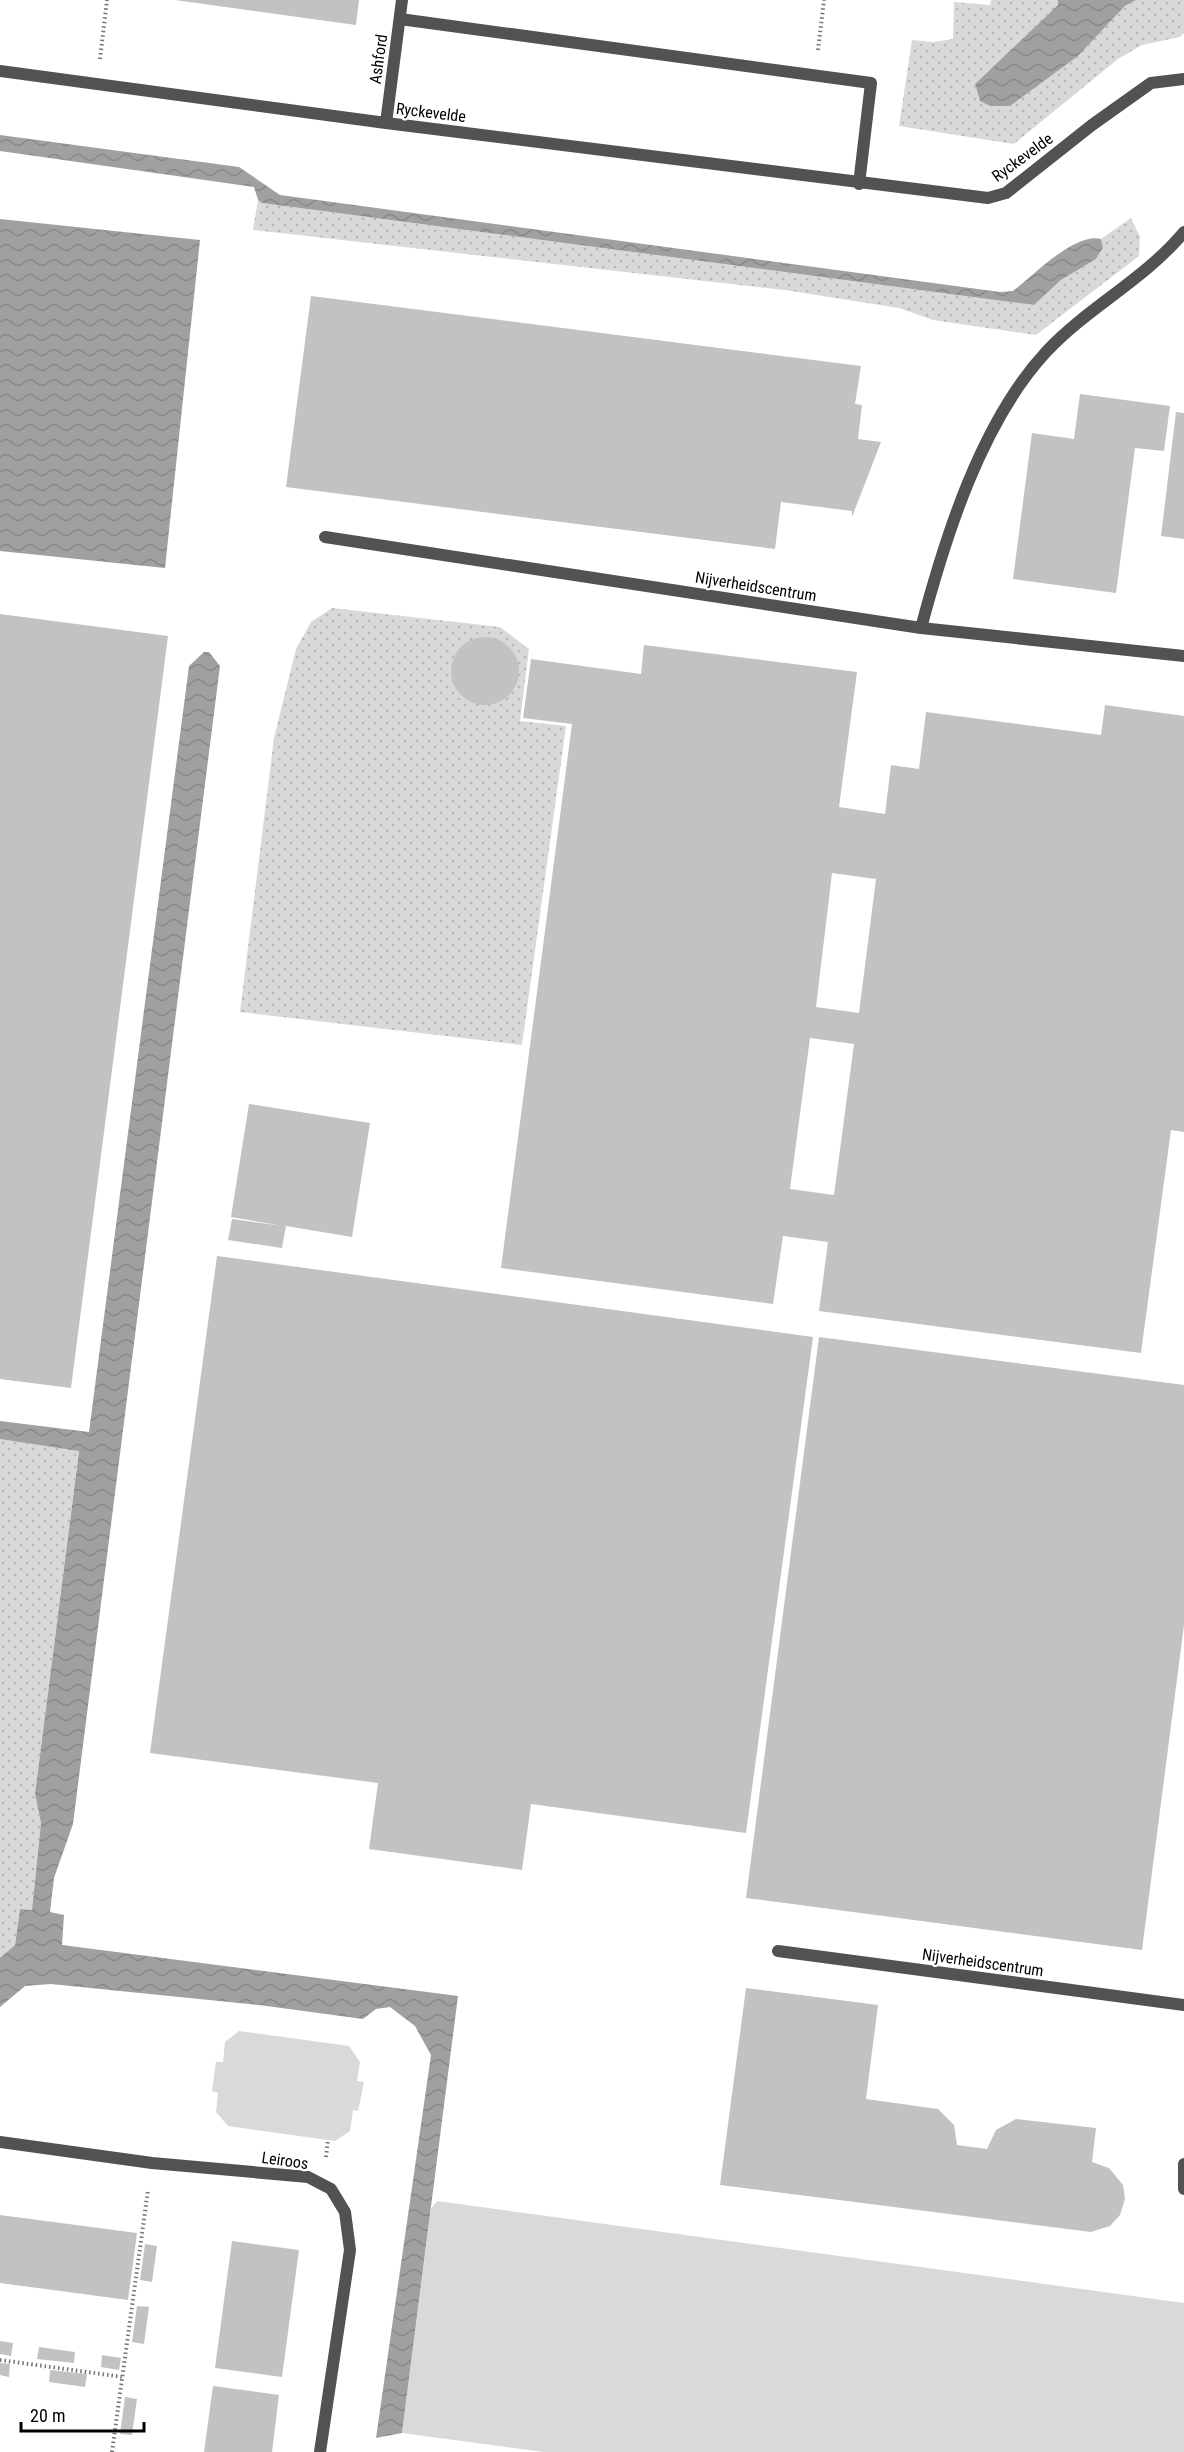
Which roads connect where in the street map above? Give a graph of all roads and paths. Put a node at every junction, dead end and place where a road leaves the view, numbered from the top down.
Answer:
1 (107, 0) edge
2 (402, 0) edge
3 (824, 0) edge
4 (400, 19) junction
5 (0, 71) edge
6 (815, 76) junction
7 (1184, 79) edge
8 (97, 84) junction
9 (386, 123) junction
10 (859, 184) junction
11 (1184, 232) edge
12 (325, 537) dead end
13 (921, 628) junction
14 (1184, 656) edge
15 (778, 1951) dead end
16 (1184, 2005) edge
17 (0, 2142) edge
18 (152, 2163) junction
19 (1184, 2164) edge
20 (1184, 2189) edge
21 (0, 2360) edge
22 (123, 2377) junction
23 (112, 2452) edge
24 (320, 2452) edge

1 - 8 path
2 - 4 street, Ashford
3 - 6 path
4 - 6 street
4 - 9 street, Ashford
5 - 8 street, Ryckevelde
6 - 10 street
7 - 10 street, Ryckevelde
8 - 9 street, Ryckevelde
9 - 10 street, Ryckevelde
11 - 13 street
12 - 13 street, Nijverheidscentrum
13 - 14 street, Nijverheidscentrum
15 - 16 street, Nijverheidscentrum
17 - 18 street, Leiroos
18 - 22 path
18 - 24 street, Leiroos
19 - 20 street
21 - 22 path
22 - 23 path

